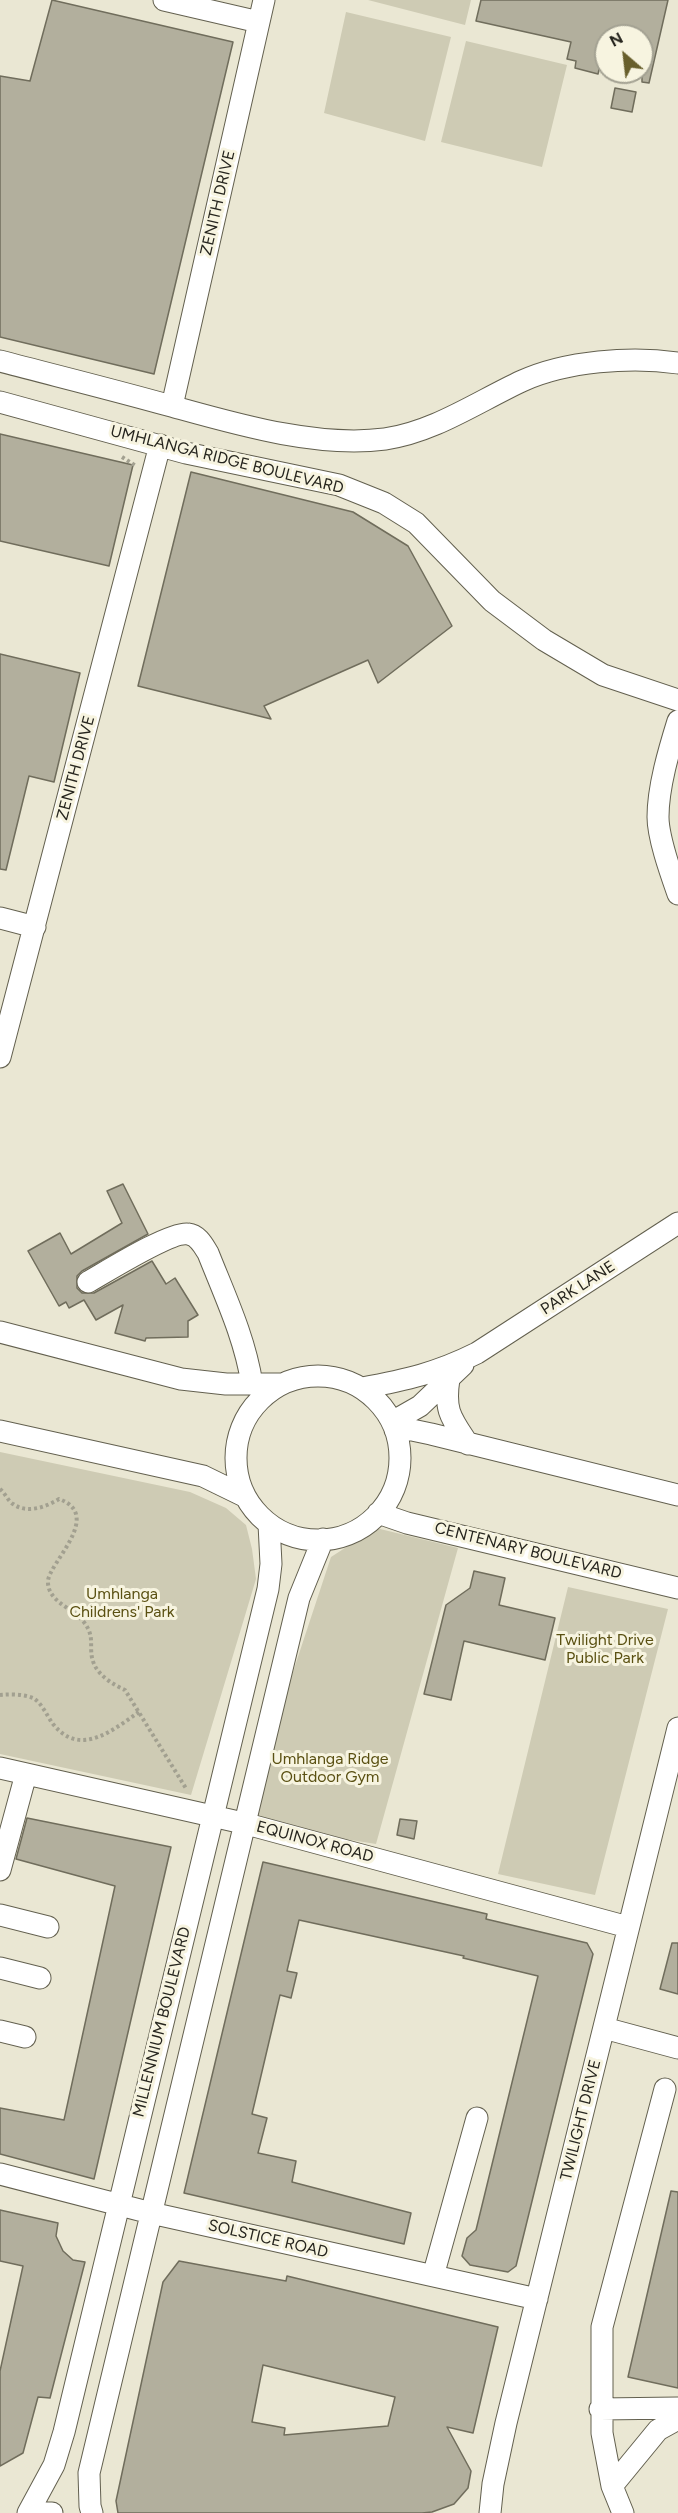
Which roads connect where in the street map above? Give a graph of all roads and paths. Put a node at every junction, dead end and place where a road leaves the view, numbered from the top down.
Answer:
1 (164, 0) edge
2 (264, 0) edge
3 (259, 22) junction
4 (0, 361) edge
5 (678, 363) edge
6 (0, 402) edge
7 (172, 406) junction
8 (160, 445) junction
9 (678, 700) edge
10 (678, 721) edge
11 (678, 894) edge
12 (0, 918) edge
13 (35, 927) junction
14 (0, 1057) edge
15 (678, 1223) edge
16 (88, 1282) dead end
17 (0, 1332) edge
18 (477, 1353) junction
19 (449, 1379) junction
20 (252, 1384) junction
21 (281, 1384) junction
22 (362, 1388) junction
23 (394, 1426) junction
24 (0, 1431) edge
25 (468, 1444) junction
26 (0, 1490) edge
27 (678, 1495) edge
28 (244, 1496) junction
29 (378, 1513) junction
30 (268, 1524) junction
31 (323, 1539) junction
32 (678, 1588) edge
33 (0, 1695) edge
34 (139, 1712) junction
35 (677, 1738) edge
36 (0, 1768) edge
37 (26, 1774) junction
38 (188, 1791) dead end
39 (212, 1816) junction
40 (243, 1822) junction
41 (0, 1870) edge
42 (0, 1915) edge
43 (48, 1927) dead end
44 (628, 1927) junction
45 (0, 1968) edge
46 (40, 1977) dead end
47 (604, 2028) junction
48 (0, 2031) edge
49 (26, 2037) dead end
50 (678, 2048) edge
51 (665, 2089) dead end
52 (477, 2118) dead end
53 (0, 2174) edge
54 (118, 2204) junction
55 (151, 2213) junction
56 (434, 2276) junction
57 (537, 2299) junction
58 (678, 2408) edge
59 (600, 2409) junction
60 (678, 2419) edge
61 (612, 2486) junction
62 (28, 2513) edge
63 (41, 2513) edge
64 (52, 2513) edge
65 (92, 2513) edge
66 (490, 2513) edge
67 (623, 2513) edge

1 - 3 street
2 - 3 street, ZENITH DRIVE
3 - 7 street, ZENITH DRIVE
4 - 7 street
5 - 7 street
6 - 8 street, UMHLANGA RIDGE BOULEVARD
8 - 9 street, UMHLANGA RIDGE BOULEVARD
8 - 13 street, ZENITH DRIVE
10 - 11 street
12 - 13 street
13 - 14 street, ZENITH DRIVE
15 - 18 street, PARK LANE
16 - 20 street
17 - 20 street
18 - 19 street, PARK LANE
18 - 22 street, PARK LANE
19 - 23 street, PARK LANE
19 - 25 street
20 - 21 street
21 - 22 street
21 - 28 street
22 - 23 street
23 - 25 street
23 - 29 street
24 - 28 street
25 - 27 street
26 - 34 path
28 - 30 street
29 - 31 street
29 - 32 street, CENTENARY BOULEVARD
30 - 31 street
30 - 39 street, MILLENNIUM BOULEVARD
31 - 40 street, MILLENNIUM BOULEVARD
33 - 34 path
34 - 38 path
35 - 44 street, TWILIGHT DRIVE
36 - 37 street, EQUINOX ROAD
37 - 39 street, EQUINOX ROAD
37 - 41 street
39 - 40 street, EQUINOX ROAD
39 - 54 street, MILLENNIUM BOULEVARD
40 - 44 street, EQUINOX ROAD
40 - 55 street, MILLENNIUM BOULEVARD
42 - 43 street
44 - 47 street, TWILIGHT DRIVE
45 - 46 street
47 - 50 street
47 - 57 street, TWILIGHT DRIVE
48 - 49 street
51 - 59 street
52 - 56 street
53 - 54 street, SOLSTICE ROAD
54 - 55 street, SOLSTICE ROAD
54 - 62 street, MILLENNIUM BOULEVARD
55 - 56 street, SOLSTICE ROAD
55 - 65 street, MILLENNIUM BOULEVARD
56 - 57 street, SOLSTICE ROAD
57 - 66 street, TWILIGHT DRIVE
58 - 59 street
59 - 61 street
60 - 61 street
61 - 67 street
63 - 64 street

